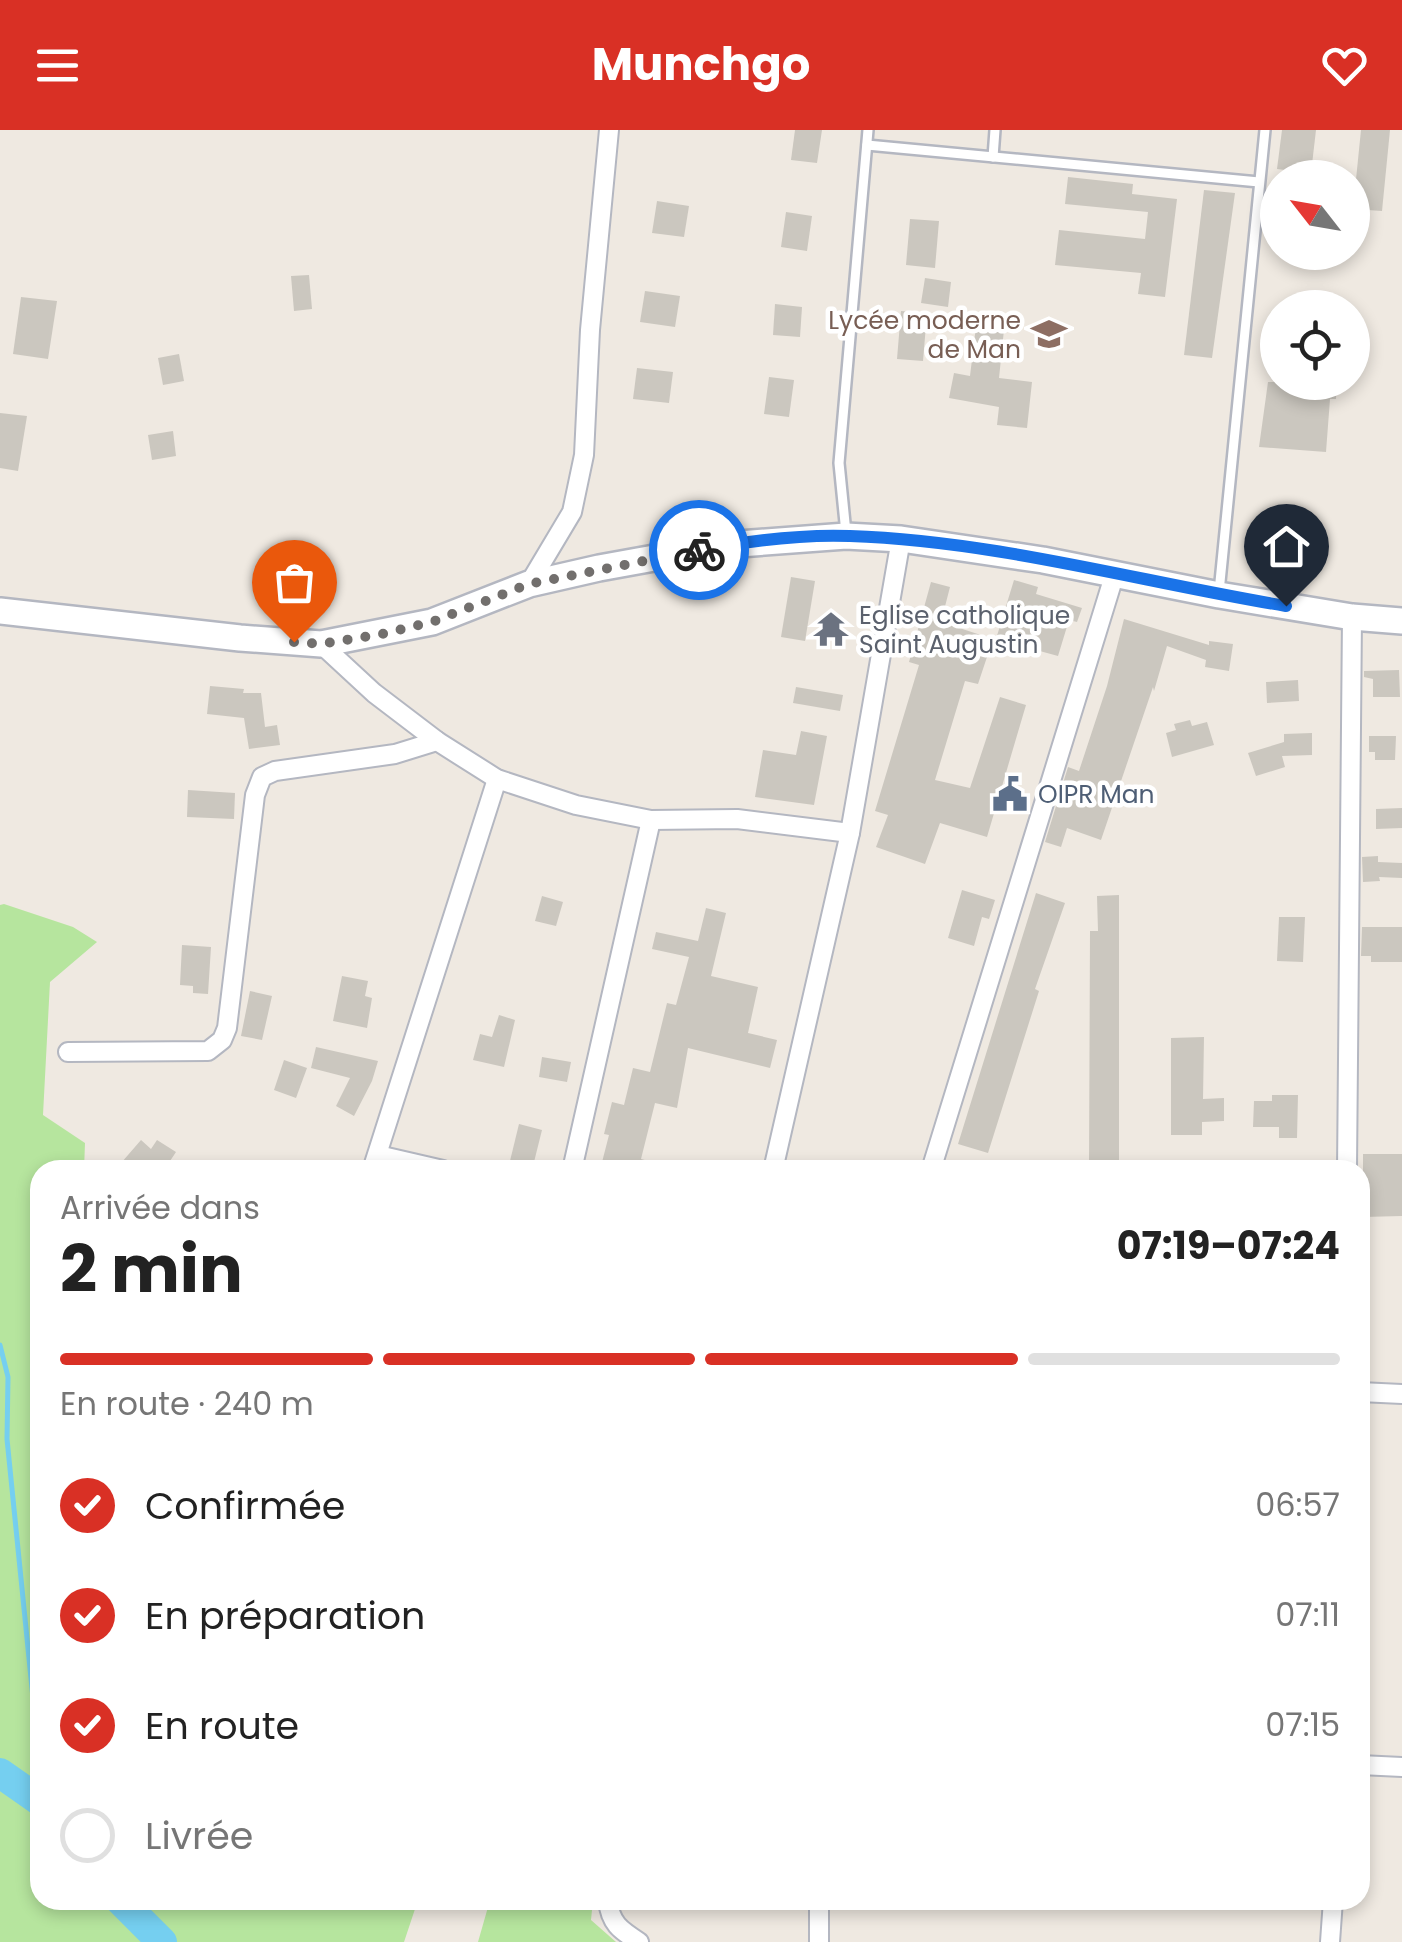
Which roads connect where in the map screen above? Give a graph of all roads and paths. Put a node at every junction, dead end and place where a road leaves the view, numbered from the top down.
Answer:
1 (608, 130) edge
2 (868, 130) edge
3 (995, 130) edge
4 (1265, 130) edge
5 (867, 145) junction
6 (993, 157) junction
7 (1259, 182) junction
8 (846, 536) junction
9 (901, 539) junction
10 (1116, 573) junction
11 (529, 584) junction
12 (1219, 595) junction
13 (0, 611) edge
14 (1352, 617) junction
15 (1402, 621) edge
16 (321, 644) junction
17 (437, 741) junction
18 (497, 779) junction
19 (651, 820) junction
20 (850, 833) junction
21 (68, 1052) dead end
22 (376, 1160) edge
23 (574, 1160) edge
24 (774, 1160) edge
25 (934, 1160) edge
26 (1347, 1160) edge
27 (1370, 1392) edge
28 (1402, 1394) edge
29 (1370, 1765) edge
30 (1402, 1767) edge
31 (609, 1910) edge
32 (819, 1910) edge
33 (1332, 1910) edge
34 (638, 1942) edge
35 (819, 1942) edge
36 (1330, 1942) edge

1 - 11 street
2 - 5 lane
3 - 6 lane
4 - 7 lane
5 - 6 lane
5 - 8 lane
6 - 7 lane
7 - 12 lane
8 - 9 main road
8 - 11 main road
9 - 10 main road
9 - 20 street
10 - 12 main road
10 - 25 street
11 - 16 main road
12 - 14 main road
13 - 16 main road
14 - 15 main road
14 - 26 street
16 - 17 street
17 - 18 street
17 - 21 street
18 - 19 street
18 - 22 street
19 - 20 street
19 - 23 street
20 - 24 street
27 - 28 street
29 - 30 street
31 - 34 street
32 - 35 street
33 - 36 street

